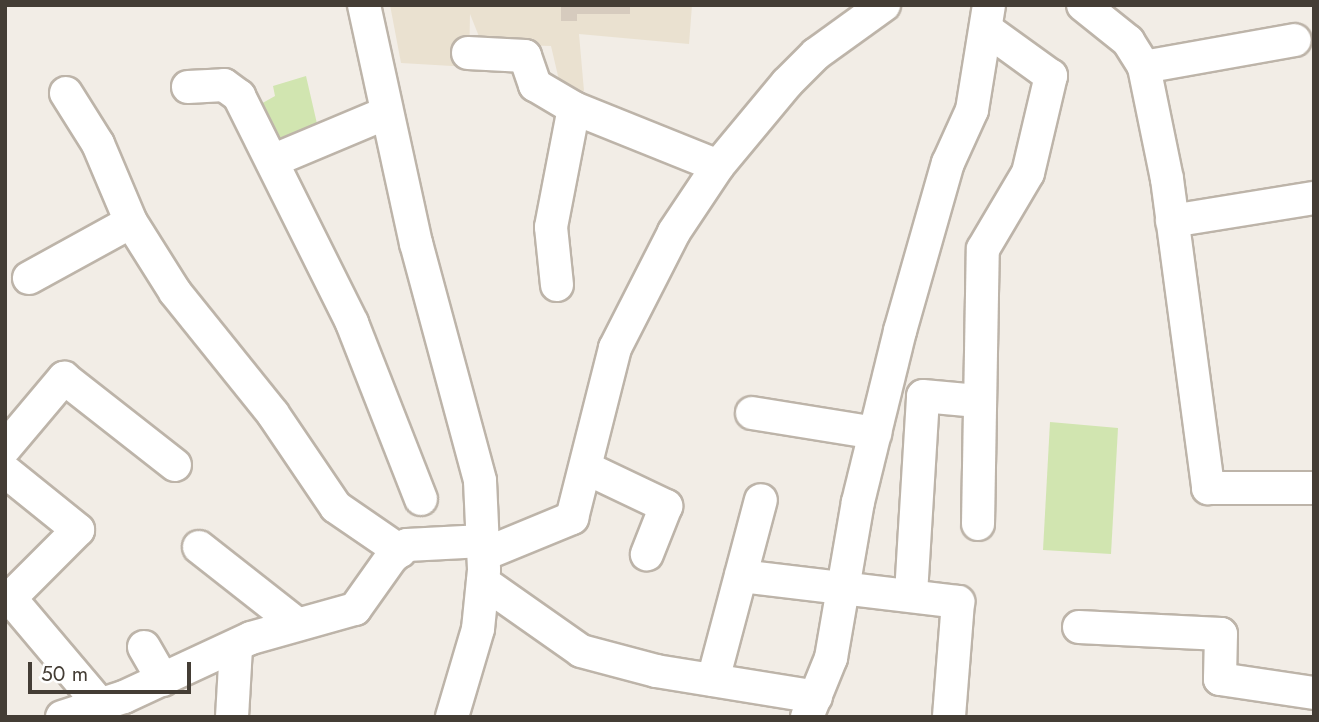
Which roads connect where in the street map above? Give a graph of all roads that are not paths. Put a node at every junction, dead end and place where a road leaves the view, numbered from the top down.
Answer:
1 (364, 5) edge
2 (884, 5) edge
3 (1083, 5) edge
4 (988, 17) edge
5 (1295, 40) dead end
6 (468, 53) dead end
7 (1144, 67) junction
8 (188, 88) dead end
9 (66, 93) dead end
10 (574, 108) junction
11 (386, 113) junction
12 (272, 161) junction
13 (718, 166) junction
14 (1314, 198) edge
15 (1172, 221) junction
16 (131, 222) junction
17 (29, 278) dead end
18 (557, 285) dead end
19 (886, 389) junction
20 (923, 396) junction
21 (978, 401) junction
22 (752, 413) dead end
23 (875, 433) junction
24 (5, 448) edge
25 (175, 465) dead end
26 (586, 468) junction
27 (5, 471) edge
28 (1314, 488) edge
29 (421, 499) dead end
30 (761, 500) dead end
31 (978, 524) dead end
32 (487, 546) junction
33 (199, 547) dead end
34 (400, 551) junction
35 (647, 554) dead end
36 (741, 576) junction
37 (482, 582) junction
38 (842, 591) junction
39 (911, 594) junction
40 (8, 601) edge
41 (297, 624) junction
42 (1079, 627) dead end
43 (236, 647) junction
44 (144, 648) dead end
45 (163, 680) junction
46 (713, 680) junction
47 (1314, 693) edge
48 (98, 702) junction
49 (812, 707) edge
50 (63, 717) edge
51 (232, 717) edge
52 (452, 717) edge
53 (949, 717) edge

1 - 11 street
2 - 13 street
3 - 7 street
4 - 19 street
4 - 21 street
5 - 7 street
6 - 10 street
7 - 15 street
8 - 12 street
9 - 16 street
10 - 13 street
10 - 18 street
11 - 12 street
11 - 32 street
12 - 29 street
13 - 26 street
14 - 15 street
15 - 28 street
16 - 17 street
16 - 34 street
19 - 20 street
19 - 23 street
20 - 21 street
20 - 39 street
21 - 31 street
22 - 23 street
23 - 38 street
24 - 25 street
26 - 32 street
26 - 35 street
27 - 40 street
30 - 36 street
32 - 34 street
32 - 37 street
33 - 41 street
34 - 41 street
36 - 38 street
36 - 46 street
37 - 46 street
37 - 52 street
38 - 39 street
38 - 49 street
39 - 53 street
40 - 48 street
41 - 43 street
42 - 47 street
43 - 45 street
43 - 51 street
44 - 45 street
45 - 48 street
46 - 49 street
48 - 50 street

